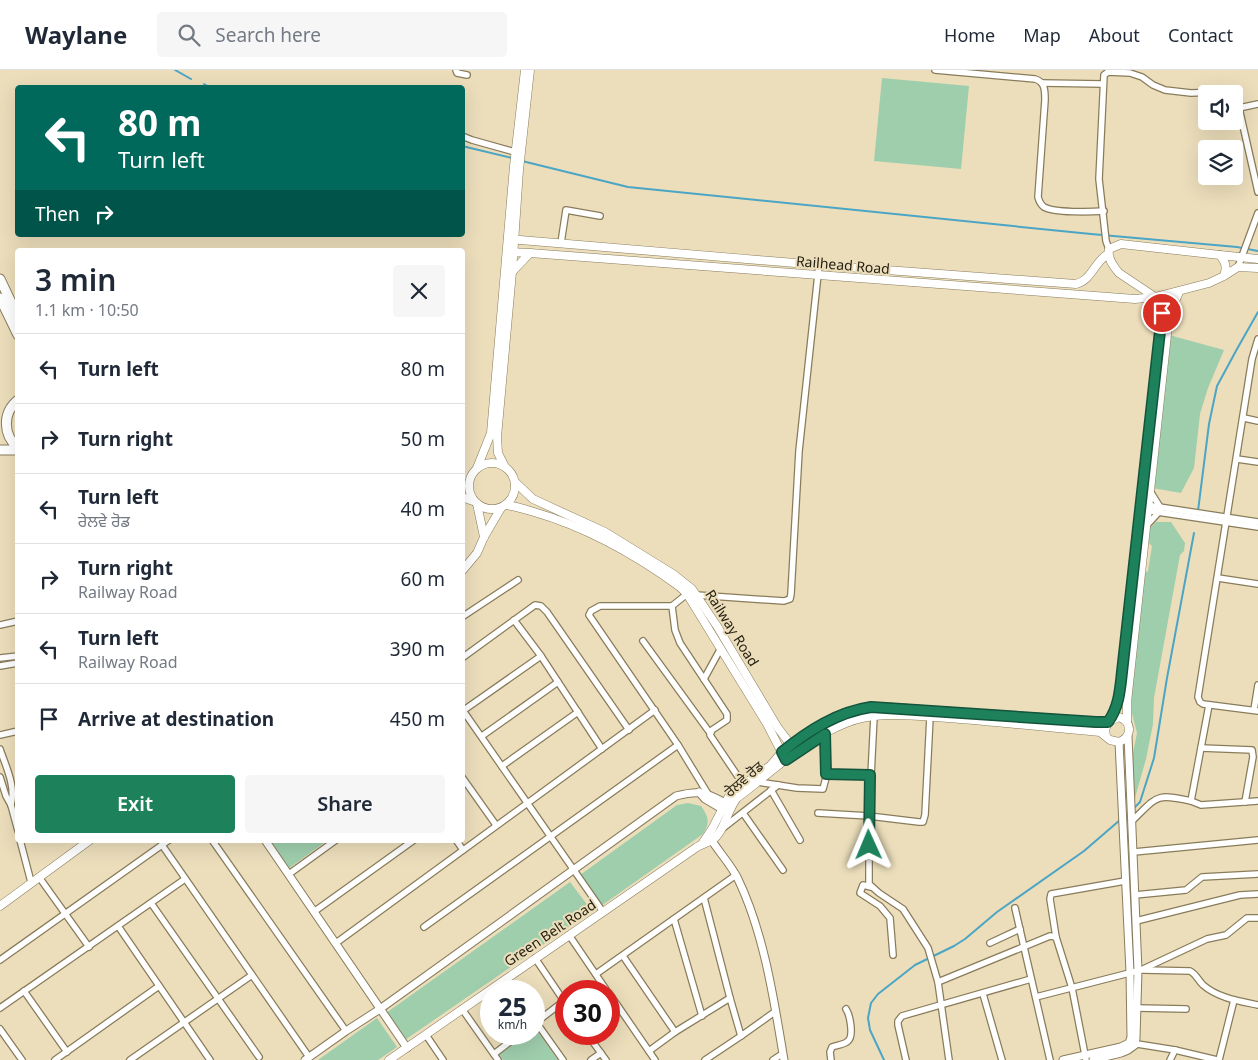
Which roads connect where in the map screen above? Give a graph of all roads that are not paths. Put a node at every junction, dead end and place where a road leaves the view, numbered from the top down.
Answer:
1 (456, 70) edge
2 (525, 70) edge
3 (530, 70) edge
4 (934, 70) edge
5 (467, 75) dead end
6 (1042, 83) junction
7 (1102, 84) junction
8 (1198, 93) edge
9 (1258, 104) edge
10 (1243, 107) edge
11 (1243, 126) edge
12 (465, 137) edge
13 (517, 154) junction
14 (517, 168) junction
15 (1258, 192) edge
16 (1104, 211) junction
17 (1258, 213) edge
18 (600, 216) dead end
19 (515, 227) junction
20 (511, 239) junction
21 (529, 240) junction
22 (561, 243) junction
23 (1108, 248) junction
24 (510, 252) junction
25 (530, 252) junction
26 (1220, 255) junction
27 (1243, 256) junction
28 (1258, 259) edge
29 (819, 265) junction
30 (1238, 267) junction
31 (1258, 268) edge
32 (907, 271) junction
33 (512, 272) junction
34 (818, 275) junction
35 (1224, 276) junction
36 (0, 279) edge
37 (906, 282) junction
38 (1179, 292) junction
39 (1155, 297) junction
40 (0, 298) edge
41 (15, 311) edge
42 (15, 328) edge
43 (1258, 339) edge
44 (1161, 357) junction
45 (15, 401) edge
46 (15, 402) edge
47 (0, 408) edge
48 (1244, 418) junction
49 (1258, 421) edge
50 (15, 445) edge
51 (15, 449) edge
52 (0, 450) edge
53 (1237, 459) junction
54 (1258, 462) edge
55 (505, 467) junction
56 (476, 470) junction
57 (465, 473) edge
58 (515, 482) junction
59 (1150, 491) junction
60 (465, 498) edge
61 (475, 503) junction
62 (503, 506) junction
63 (1144, 507) junction
64 (1159, 510) junction
65 (1227, 519) junction
66 (1258, 522) edge
67 (1146, 525) junction
68 (1258, 527) edge
69 (484, 537) junction
70 (465, 567) edge
71 (1218, 578) junction
72 (518, 580) dead end
73 (1258, 584) edge
74 (687, 594) junction
75 (696, 594) junction
76 (672, 606) junction
77 (465, 615) edge
78 (514, 620) junction
79 (15, 622) edge
80 (0, 625) edge
81 (643, 641) dead end
82 (720, 648) junction
83 (15, 656) edge
84 (465, 656) edge
85 (541, 656) junction
86 (0, 658) edge
87 (15, 664) edge
88 (0, 666) edge
89 (704, 679) junction
90 (558, 682) junction
91 (1258, 685) edge
92 (1209, 705) junction
93 (465, 708) edge
94 (654, 710) junction
95 (1256, 711) edge
96 (465, 712) edge
97 (578, 712) junction
98 (874, 716) junction
99 (930, 717) junction
100 (1108, 722) junction
101 (1127, 722) junction
102 (628, 730) junction
103 (15, 732) edge
104 (710, 733) junction
105 (825, 734) junction
106 (0, 735) edge
107 (482, 736) junction
108 (1106, 736) junction
109 (1128, 736) junction
110 (1119, 742) junction
111 (791, 744) junction
112 (678, 745) junction
113 (1201, 748) junction
114 (0, 749) edge
115 (602, 749) junction
116 (782, 752) junction
117 (796, 752) junction
118 (786, 760) junction
119 (502, 766) junction
120 (826, 774) junction
121 (870, 775) junction
122 (0, 778) edge
123 (465, 781) edge
124 (758, 782) junction
125 (778, 785) junction
126 (745, 788) junction
127 (771, 790) junction
128 (699, 792) junction
129 (708, 794) junction
130 (15, 795) edge
131 (6, 796) junction
132 (1191, 801) junction
133 (1258, 801) edge
134 (1245, 802) junction
135 (528, 803) junction
136 (11, 805) junction
137 (726, 807) junction
138 (743, 813) junction
139 (818, 814) dead end
140 (869, 816) junction
141 (15, 819) edge
142 (1132, 819) junction
143 (496, 825) junction
144 (720, 831) junction
145 (551, 836) junction
146 (710, 838) junction
147 (800, 840) dead end
148 (1258, 840) edge
149 (21, 843) edge
150 (86, 843) edge
151 (166, 843) edge
152 (214, 843) edge
153 (267, 843) edge
154 (332, 843) edge
155 (410, 843) edge
156 (458, 843) edge
157 (162, 846) junction
158 (463, 850) junction
159 (1134, 852) junction
160 (573, 869) junction
161 (783, 870) dead end
162 (289, 874) junction
163 (1258, 874) edge
164 (736, 875) junction
165 (39, 877) junction
166 (185, 879) junction
167 (1125, 881) junction
168 (31, 882) junction
169 (871, 887) junction
170 (1258, 894) edge
171 (1135, 895) junction
172 (704, 898) junction
173 (151, 903) junction
174 (0, 906) edge
175 (1014, 908) dead end
176 (315, 911) junction
177 (603, 912) junction
178 (66, 914) junction
179 (1258, 918) edge
180 (674, 920) junction
181 (1136, 921) junction
182 (118, 926) junction
183 (424, 927) dead end
184 (1020, 929) junction
185 (569, 935) junction
186 (1056, 937) junction
187 (990, 943) dead end
188 (336, 944) junction
189 (89, 947) junction
190 (1024, 947) junction
191 (893, 955) dead end
192 (622, 956) junction
193 (535, 958) junction
194 (0, 960) edge
195 (1140, 970) junction
196 (1130, 972) junction
197 (596, 974) junction
198 (252, 975) junction
199 (1031, 979) junction
200 (600, 980) edge
201 (938, 982) junction
202 (159, 986) junction
203 (555, 987) edge
204 (1072, 988) junction
205 (24, 992) junction
206 (983, 994) junction
207 (1036, 997) junction
208 (218, 998) junction
209 (730, 998) junction
210 (1234, 1000) junction
211 (1258, 1005) edge
212 (941, 1006) junction
213 (0, 1008) edge
214 (1137, 1008) junction
215 (380, 1009) junction
216 (462, 1009) junction
217 (620, 1009) edge
218 (846, 1009) dead end
219 (1186, 1009) dead end
220 (776, 1011) junction
221 (702, 1016) junction
222 (184, 1022) junction
223 (0, 1029) edge
224 (346, 1031) junction
225 (675, 1032) junction
226 (426, 1035) junction
227 (545, 1036) edge
228 (740, 1036) junction
229 (1132, 1044) junction
230 (506, 1045) edge
231 (596, 1045) edge
232 (407, 1048) junction
233 (1175, 1050) junction
234 (649, 1051) junction
235 (67, 1052) junction
236 (601, 1053) junction
237 (1122, 1053) edge
238 (494, 1054) junction
239 (259, 1057) dead end
240 (783, 1057) edge
241 (1085, 1057) edge
242 (209, 1058) edge
243 (307, 1058) edge
244 (392, 1059) edge
245 (22, 1060) edge
246 (55, 1060) edge
247 (130, 1060) edge
248 (200, 1060) edge
249 (443, 1060) edge
250 (498, 1060) edge
251 (563, 1060) edge
252 (591, 1060) edge
253 (606, 1060) edge
254 (654, 1060) edge
255 (705, 1060) edge
256 (774, 1060) edge
257 (831, 1060) edge
258 (906, 1060) edge
259 (949, 1060) edge
260 (1002, 1060) edge
261 (1050, 1060) edge
262 (1062, 1060) edge
263 (1093, 1060) edge
264 (1170, 1060) edge
265 (1218, 1060) edge

1 - 5 street
2 - 13 main road
3 - 13 main road
4 - 6 street
6 - 7 street
6 - 16 street
7 - 8 street
7 - 16 street
9 - 10 street
11 - 15 street
12 - 13 street
13 - 14 main road
14 - 19 main road
14 - 20 main road
16 - 23 street
17 - 27 street
18 - 22 street
19 - 20 main road
19 - 21 main road
20 - 21 main road, Railhead Road
20 - 24 main road
21 - 22 main road, Railhead Road
22 - 29 main road, Railhead Road
23 - 26 main road
23 - 32 main road, Railhead Road
23 - 39 main road
24 - 25 main road, Railhead Road
24 - 33 main road
24 - 56 main road
25 - 33 main road
25 - 34 main road, Railhead Road
26 - 27 main road
26 - 35 main road
27 - 28 main road
27 - 30 street
29 - 32 main road, Railhead Road
29 - 34 street
30 - 31 main road
30 - 35 main road, Railhead Road
32 - 37 main road
33 - 55 main road
34 - 37 main road, Railhead Road
34 - 75 street
35 - 38 main road, Railhead Road
36 - 41 main road
37 - 39 main road, Railhead Road
38 - 39 main road, Railhead Road
38 - 44 main road
39 - 44 main road
40 - 42 main road
43 - 48 street
44 - 59 main road
44 - 63 main road
45 - 47 main road
46 - 50 main road
48 - 49 street
48 - 53 street
51 - 52 main road
53 - 54 street
53 - 65 street
55 - 56 main road
55 - 58 main road
56 - 57 main road
56 - 61 main road
58 - 62 main road
58 - 75 main road, Railway Road
59 - 63 main road
59 - 64 street
60 - 61 main road
61 - 62 main road
61 - 69 main road
62 - 69 main road
62 - 74 main road
63 - 64 street
63 - 67 main road
63 - 100 main road
64 - 65 street
64 - 67 street
65 - 66 street
65 - 68 street
65 - 71 street
67 - 101 main road
69 - 70 main road
71 - 73 street
71 - 92 street
72 - 77 street
74 - 76 street
74 - 82 main road
75 - 111 main road, Railway Road
76 - 89 street
76 - 94 street
78 - 84 street
78 - 85 street
78 - 102 street
79 - 80 street
81 - 104 street
82 - 89 street
82 - 116 main road
83 - 86 street
85 - 90 street
85 - 93 street
87 - 88 street
89 - 104 street
90 - 97 street
90 - 107 street
91 - 95 street
92 - 95 street
92 - 113 street
94 - 102 street
94 - 112 street
96 - 107 street
97 - 115 street
97 - 119 street
98 - 99 main road, ਰੇਲਵੇ ਰੋਡ
98 - 105 main road, ਰੇਲਵੇ ਰੋਡ
98 - 121 street
99 - 108 main road, ਰੇਲਵੇ ਰੋਡ
99 - 140 street
100 - 101 main road
100 - 108 main road
100 - 111 main road
101 - 109 main road
102 - 115 street
103 - 106 street
104 - 126 street
105 - 117 main road, ਰੇਲਵੇ ਰੋਡ
105 - 120 street
107 - 119 street
108 - 110 main road
109 - 110 main road
109 - 142 street
110 - 167 street
111 - 116 main road
111 - 117 main road, Railway Road
112 - 129 street
112 - 145 street
113 - 132 street
113 - 134 street
114 - 130 street
115 - 135 street
116 - 118 main road
116 - 126 main road
117 - 118 main road, ਰੇਲਵੇ ਰੋਡ
118 - 124 main road, ਰੇਲਵੇ ਰੋਡ
119 - 135 street
120 - 121 street
120 - 125 street
121 - 140 street
122 - 131 street
123 - 143 street
124 - 125 street
124 - 126 main road, ਰੇਲਵੇ ਰੋਡ
125 - 127 street
126 - 137 main road
127 - 138 street
127 - 147 street
128 - 129 street
128 - 137 street
128 - 160 street
129 - 137 street
130 - 131 street
130 - 136 street
131 - 136 street
132 - 134 street
132 - 142 street
133 - 134 street
135 - 143 street
135 - 145 street
136 - 141 street
137 - 144 main road, ਰੇਲਵੇ ਰੋਡ
137 - 146 main road
138 - 144 street
138 - 161 street
139 - 140 street
140 - 169 street
142 - 159 street
143 - 158 street
144 - 146 main road, ਰੇਲਵੇ ਰੋਡ
145 - 160 street
145 - 183 street
146 - 164 street
146 - 177 main road, Green Belt Road
148 - 159 street
149 - 168 street
150 - 165 main road
151 - 157 street
152 - 224 street
153 - 162 street
154 - 162 street
155 - 176 street
156 - 158 street
157 - 166 street
157 - 178 street
158 - 188 street
159 - 171 street
160 - 177 street
160 - 215 street
162 - 176 street
163 - 171 street
164 - 172 street
164 - 220 street
165 - 168 main road
165 - 178 street
166 - 173 street
166 - 198 street
167 - 186 street
167 - 196 street
168 - 174 main road
169 - 191 street
169 - 201 street
170 - 181 street
171 - 181 street
172 - 180 street
172 - 209 street
173 - 182 street
173 - 208 street
175 - 184 street
176 - 188 street
177 - 185 main road, Green Belt Road
178 - 189 street
178 - 194 street
179 - 195 street
180 - 192 street
180 - 221 street
181 - 195 street
182 - 189 street
182 - 202 street
184 - 187 street
184 - 190 street
185 - 193 main road, Green Belt Road
185 - 197 street
186 - 190 street
186 - 204 street
188 - 215 street
189 - 205 street
190 - 199 street
190 - 201 street
192 - 197 street
192 - 225 street
193 - 203 street
193 - 216 main road, Green Belt Road
195 - 196 street
195 - 210 street
195 - 214 street
196 - 204 street
196 - 229 street
197 - 200 street
198 - 208 street
198 - 243 street
199 - 206 street
199 - 207 street
201 - 212 street
202 - 222 street
202 - 235 street
204 - 207 street
204 - 241 street
205 - 213 street
205 - 235 street
206 - 212 street
206 - 260 street
207 - 261 street
208 - 222 street
208 - 239 street
209 - 221 street
209 - 228 street
210 - 211 street
210 - 265 street
212 - 258 street
212 - 259 street
214 - 219 street
214 - 229 street
215 - 224 street
215 - 232 street
216 - 226 main road, Green Belt Road
216 - 238 street
217 - 234 street
218 - 257 street
220 - 228 street
220 - 240 street
221 - 225 street
222 - 242 street
222 - 247 street
223 - 245 street
224 - 243 street
225 - 234 street
226 - 232 main road, Green Belt Road
226 - 249 street
227 - 251 street
228 - 255 street
229 - 233 street
229 - 237 street
230 - 238 street
231 - 236 street
232 - 244 main road, Green Belt Road
233 - 264 street
233 - 265 street
234 - 254 street
235 - 246 street
236 - 252 street
236 - 253 street
237 - 241 street
237 - 263 street
238 - 250 street
240 - 256 street
241 - 262 street
242 - 248 street

